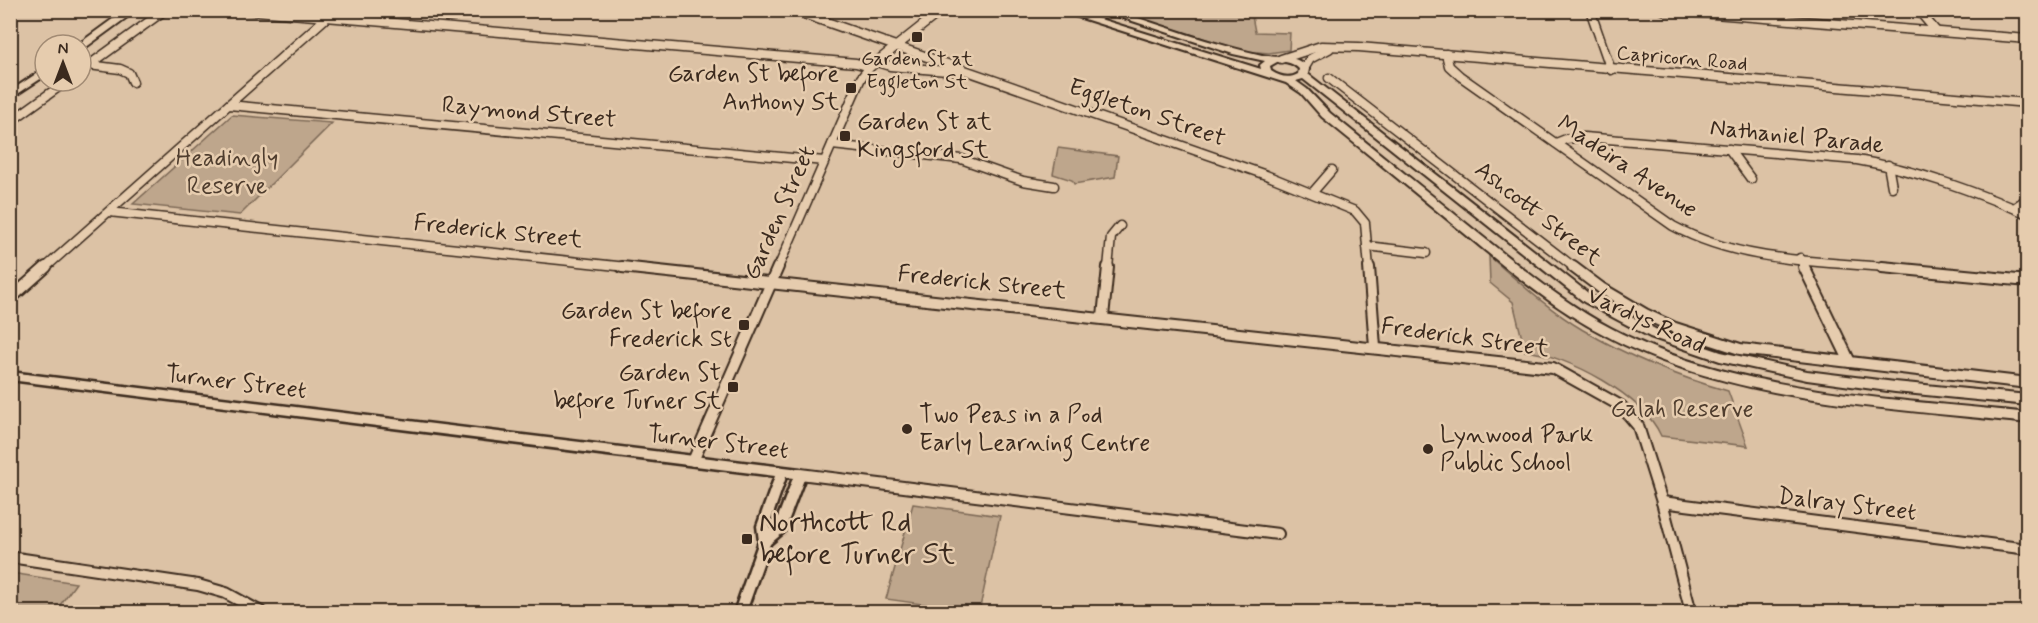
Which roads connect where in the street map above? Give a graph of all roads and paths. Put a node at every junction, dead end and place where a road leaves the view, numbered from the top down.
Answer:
1 (118, 10) edge
2 (132, 10) edge
3 (165, 10) edge
4 (245, 10) edge
5 (335, 10) edge
6 (792, 10) edge
7 (942, 10) edge
8 (1060, 10) edge
9 (1103, 10) edge
10 (1590, 10) edge
11 (1663, 10) edge
12 (1918, 10) edge
13 (1703, 12) edge
14 (326, 18) junction
15 (1936, 31) junction
16 (85, 33) edge
17 (93, 38) edge
18 (2028, 39) edge
19 (1334, 46) junction
20 (896, 47) junction
21 (1446, 54) junction
22 (1276, 59) junction
23 (93, 62) edge
24 (874, 64) junction
25 (93, 66) edge
26 (33, 69) edge
27 (1611, 70) junction
28 (1303, 72) junction
29 (975, 74) junction
30 (1269, 75) junction
31 (1329, 78) dead end
32 (33, 80) edge
33 (1288, 80) junction
34 (133, 82) dead end
35 (10, 85) edge
36 (50, 93) edge
37 (10, 96) edge
38 (2028, 103) edge
39 (229, 105) junction
40 (10, 122) edge
41 (1556, 143) junction
42 (832, 145) junction
43 (1729, 149) junction
44 (824, 161) junction
45 (1888, 165) junction
46 (1332, 170) dead end
47 (1750, 179) dead end
48 (1054, 186) dead end
49 (1892, 187) dead end
50 (1313, 192) junction
51 (2028, 198) edge
52 (2014, 208) junction
53 (109, 212) junction
54 (2028, 214) edge
55 (1120, 226) dead end
56 (1367, 246) junction
57 (1426, 253) dead end
58 (1800, 258) junction
59 (2028, 281) edge
60 (771, 282) junction
61 (10, 299) edge
62 (1103, 316) junction
63 (1376, 347) junction
64 (1850, 362) junction
65 (10, 376) edge
66 (2028, 383) edge
67 (2028, 400) edge
68 (2028, 418) edge
69 (693, 461) junction
70 (782, 472) junction
71 (800, 474) junction
72 (1662, 502) junction
73 (1278, 534) dead end
74 (765, 541) junction
75 (2028, 549) edge
76 (10, 557) edge
77 (261, 612) edge
78 (740, 612) edge
79 (1691, 612) edge

1 - 16 main road
2 - 17 main road
3 - 23 street
4 - 14 street
5 - 14 street
6 - 20 street, Eggleton Street
7 - 20 street, Garden Street
8 - 30 main road
9 - 22 main road
10 - 27 street
11 - 13 street
12 - 15 street
13 - 15 street
14 - 24 street
14 - 39 street
15 - 18 street
19 - 21 street, Capricorn Road
19 - 22 street, Capricorn Road
19 - 28 street
20 - 24 street, Garden Street
20 - 29 street, Eggleton Street
21 - 27 street, Capricorn Road
21 - 41 street, Madeira Avenue
22 - 28 main road, Vardys Road
22 - 30 main road
24 - 29 street
24 - 42 street, Garden Street
25 - 34 street
26 - 35 main road
27 - 38 street, Capricorn Road
28 - 33 main road
28 - 67 main road, Vardys Road
29 - 50 street, Eggleton Street
30 - 33 main road
31 - 64 street, Ashcott Street
32 - 37 main road
33 - 68 main road, Vardys Road
36 - 40 street
39 - 44 street, Raymond Street
39 - 53 street
41 - 43 street, Nathaniel Parade
41 - 58 street, Madeira Avenue
42 - 44 street, Garden Street
42 - 48 street
43 - 45 street, Nathaniel Parade
43 - 47 street
44 - 60 street, Garden Street
45 - 49 street
45 - 52 street, Nathaniel Parade
46 - 50 street
50 - 56 street, Eggleton Street
51 - 52 street
52 - 54 street, Nathaniel Parade
53 - 60 street, Frederick Street
53 - 61 street
55 - 62 street
56 - 57 street
56 - 63 street, Eggleton Street
58 - 59 street, Madeira Avenue
58 - 64 street
60 - 62 street, Frederick Street
60 - 69 street, Garden Street
62 - 63 street, Frederick Street
63 - 72 street, Frederick Street
64 - 66 street, Ashcott Street
65 - 69 street, Turner Street
69 - 70 street, Turner Street
70 - 71 street, Turner Street
70 - 74 street
71 - 73 street, Turner Street
71 - 74 street
72 - 75 street, Dalray Street
72 - 79 street, Frederick Street
74 - 78 street
76 - 77 street

